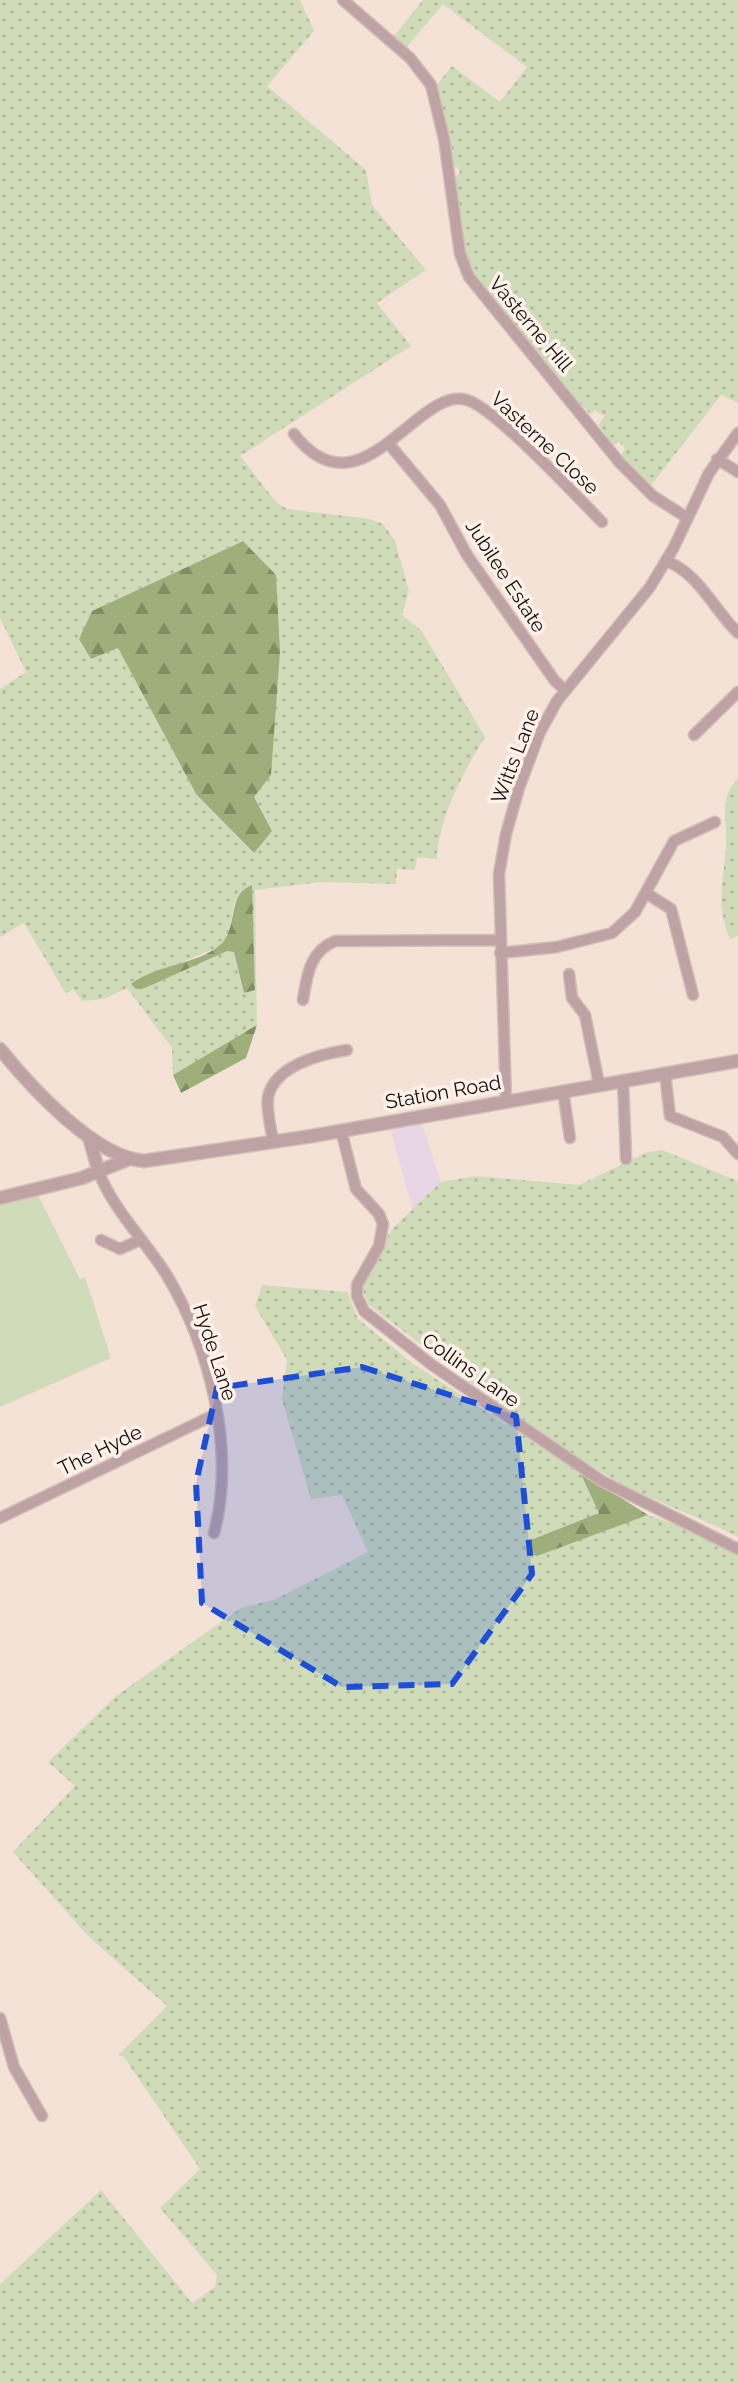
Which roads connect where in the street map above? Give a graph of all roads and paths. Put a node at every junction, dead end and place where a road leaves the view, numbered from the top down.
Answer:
1 (343, 0) edge
2 (738, 433) edge
3 (294, 434) dead end
4 (389, 444) junction
5 (717, 459) junction
6 (738, 472) edge
7 (686, 517) junction
8 (602, 522) dead end
9 (666, 561) junction
10 (738, 633) edge
11 (565, 690) junction
12 (738, 692) edge
13 (694, 735) dead end
14 (715, 822) dead end
15 (646, 893) junction
16 (499, 940) junction
17 (500, 953) junction
18 (569, 974) dead end
19 (693, 995) dead end
20 (303, 1000) dead end
21 (0, 1049) edge
22 (347, 1050) dead end
23 (738, 1061) edge
24 (665, 1073) junction
25 (623, 1080) junction
26 (599, 1084) junction
27 (563, 1091) junction
28 (506, 1101) junction
29 (341, 1130) junction
30 (89, 1137) junction
31 (570, 1138) dead end
32 (273, 1141) junction
33 (738, 1154) edge
34 (129, 1159) junction
35 (626, 1159) dead end
36 (99, 1173) junction
37 (0, 1198) edge
38 (101, 1240) dead end
39 (140, 1240) junction
40 (216, 1414) junction
41 (0, 1518) edge
42 (214, 1533) dead end
43 (738, 1549) edge
44 (0, 2018) edge
45 (42, 2116) dead end

1 - 7 street, Vasterne Hill
2 - 5 street, Witts Lane
3 - 4 street, Vasterne Close
4 - 8 street, Vasterne Close
4 - 11 street, Jubilee Estate
5 - 6 street
5 - 7 street, Witts Lane
7 - 9 street, Witts Lane
9 - 10 street
9 - 11 street, Witts Lane
11 - 16 street, Witts Lane
12 - 13 street
14 - 15 street
15 - 17 street
15 - 19 street
16 - 17 street, Witts Lane
16 - 20 street
17 - 28 street, Witts Lane
18 - 26 street
21 - 30 street
22 - 32 street
23 - 24 street, Station Road
24 - 25 street, Station Road
24 - 33 street
25 - 26 street, Station Road
25 - 35 street
26 - 27 street, Station Road
27 - 28 street, Station Road
27 - 31 street
28 - 29 street, Station Road
29 - 32 street, Station Road
29 - 43 street, Collins Lane
30 - 34 street
30 - 36 street
32 - 34 street, Station Road
34 - 36 street
36 - 37 street
36 - 39 street, Hyde Lane
38 - 39 street
39 - 40 street, Hyde Lane
40 - 41 street, The Hyde
40 - 42 street, Hyde Lane
44 - 45 street

